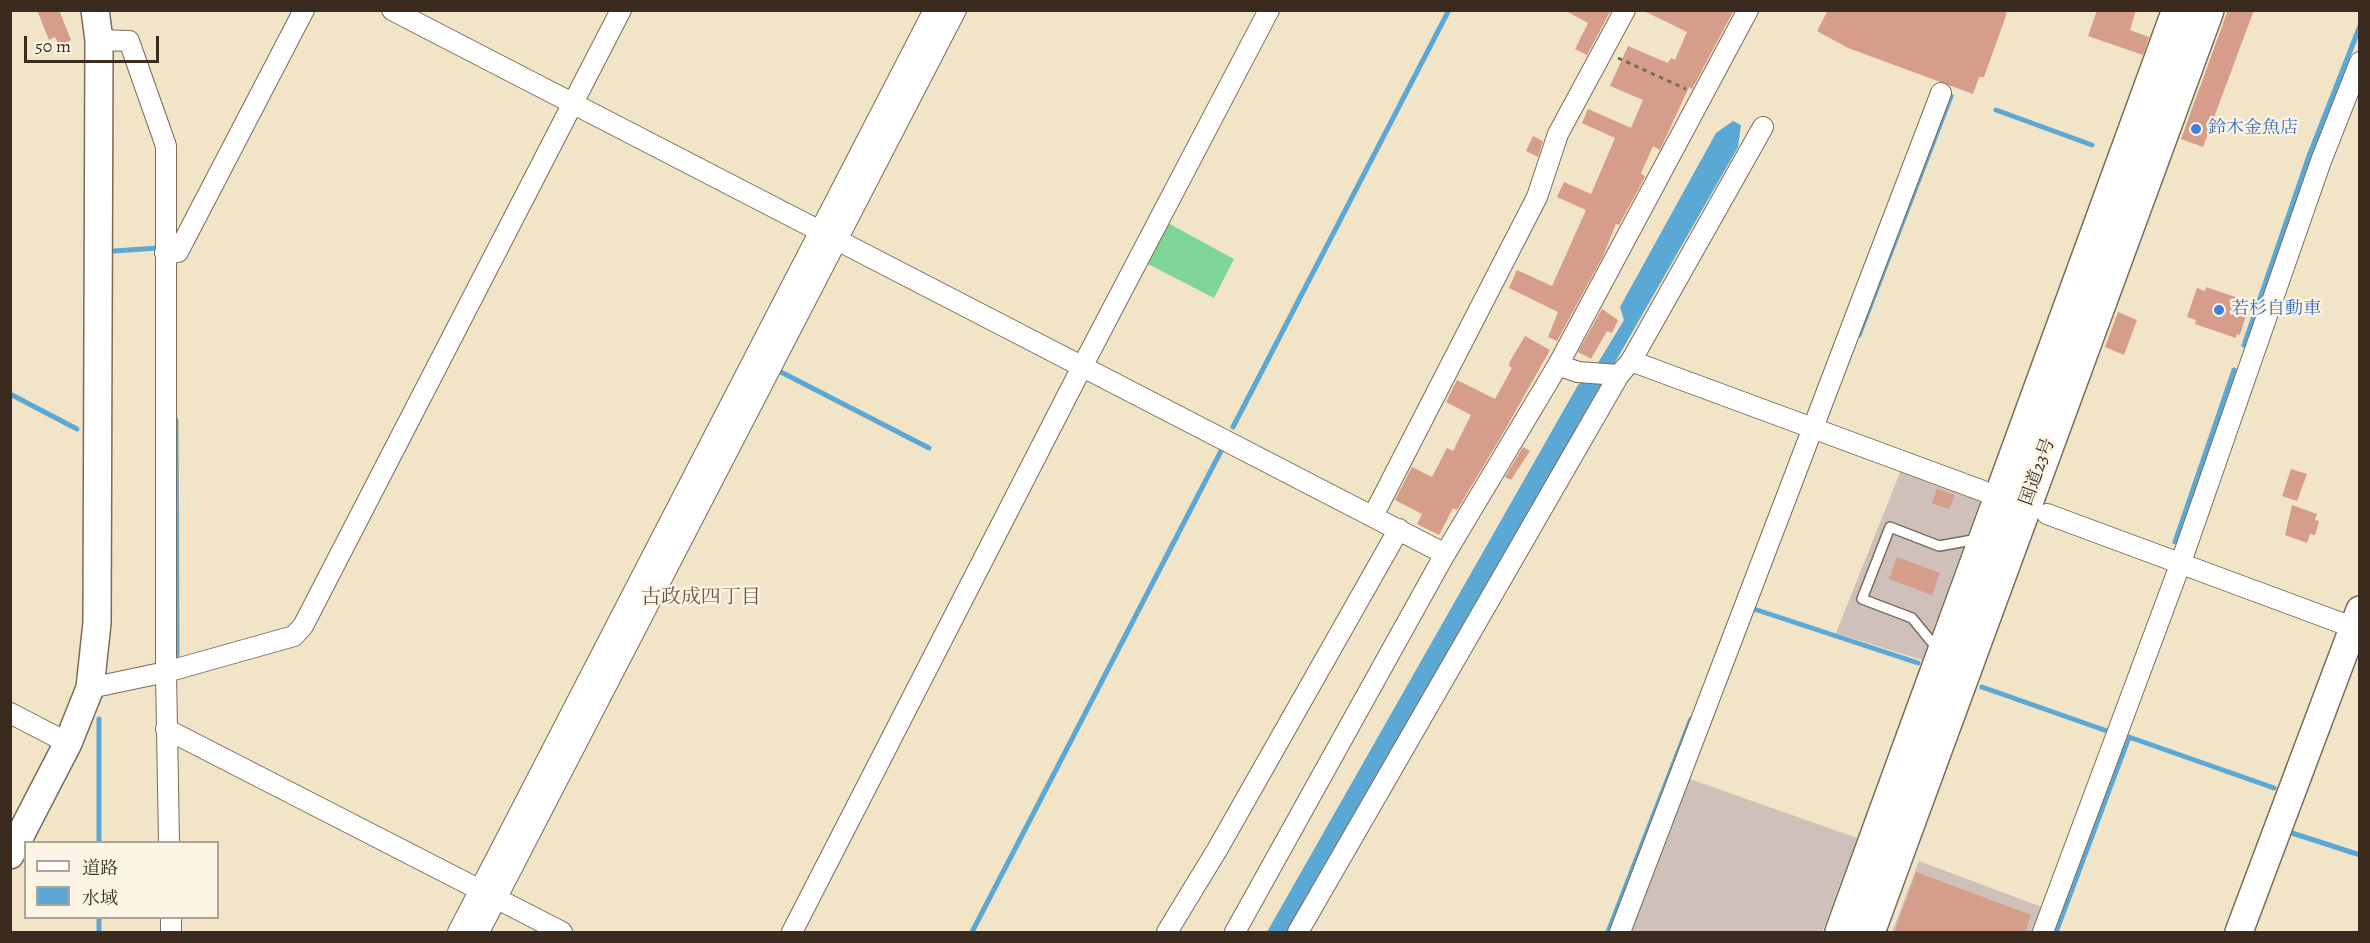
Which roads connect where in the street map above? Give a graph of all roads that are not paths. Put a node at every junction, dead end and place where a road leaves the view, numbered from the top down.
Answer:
1 (95, 10) edge
2 (304, 10) edge
3 (392, 10) edge
4 (621, 10) edge
5 (934, 10) edge
6 (956, 10) edge
7 (1269, 10) edge
8 (1625, 10) edge
9 (1748, 10) edge
10 (2179, 10) edge
11 (2207, 10) edge
12 (99, 40) junction
13 (2360, 62) edge
14 (1941, 93) dead end
15 (573, 102) junction
16 (1763, 127) dead end
17 (820, 230) junction
18 (839, 239) junction
19 (165, 253) junction
20 (1083, 365) junction
21 (1558, 365) junction
22 (1620, 370) junction
23 (1813, 427) junction
24 (1983, 491) dead end
25 (2047, 514) dead end
26 (1373, 516) junction
27 (1399, 529) junction
28 (1987, 537) junction
29 (1446, 554) junction
30 (2180, 566) junction
31 (2357, 623) edge
32 (1944, 657) junction
33 (166, 672) junction
34 (90, 688) junction
35 (10, 713) edge
36 (166, 729) junction
37 (68, 743) junction
38 (169, 841) edge
39 (10, 855) edge
40 (488, 895) junction
41 (458, 933) edge
42 (479, 933) edge
43 (562, 933) edge
44 (792, 933) edge
45 (1167, 933) edge
46 (1234, 933) edge
47 (1298, 933) edge
48 (1620, 933) edge
49 (1842, 933) edge
50 (1868, 933) edge
51 (2043, 933) edge
52 (2239, 933) edge

1 - 12 street
2 - 19 street
3 - 15 street
4 - 15 street
5 - 17 street
6 - 18 street
7 - 20 street
8 - 26 street
9 - 21 street
10 - 28 highway, 国道23号
11 - 50 highway, 国道23号
12 - 19 street
12 - 34 street
13 - 30 street
14 - 23 street
15 - 17 street
15 - 33 street
16 - 22 street
17 - 18 street
17 - 40 street
18 - 20 street
18 - 40 street
19 - 33 street
20 - 26 street
20 - 44 street
21 - 22 street
21 - 29 street
22 - 23 street
22 - 47 street
23 - 24 street
23 - 48 street
25 - 30 street
26 - 27 street
27 - 29 street
27 - 45 street
28 - 32 highway, 国道23号
28 - 32 lane
29 - 46 street
30 - 31 street
30 - 51 street
31 - 52 street
32 - 49 highway, 国道23号
33 - 34 street
33 - 36 street
34 - 37 street
35 - 37 street
36 - 38 street
36 - 40 street
37 - 39 street
40 - 41 street
40 - 42 street
40 - 43 street

